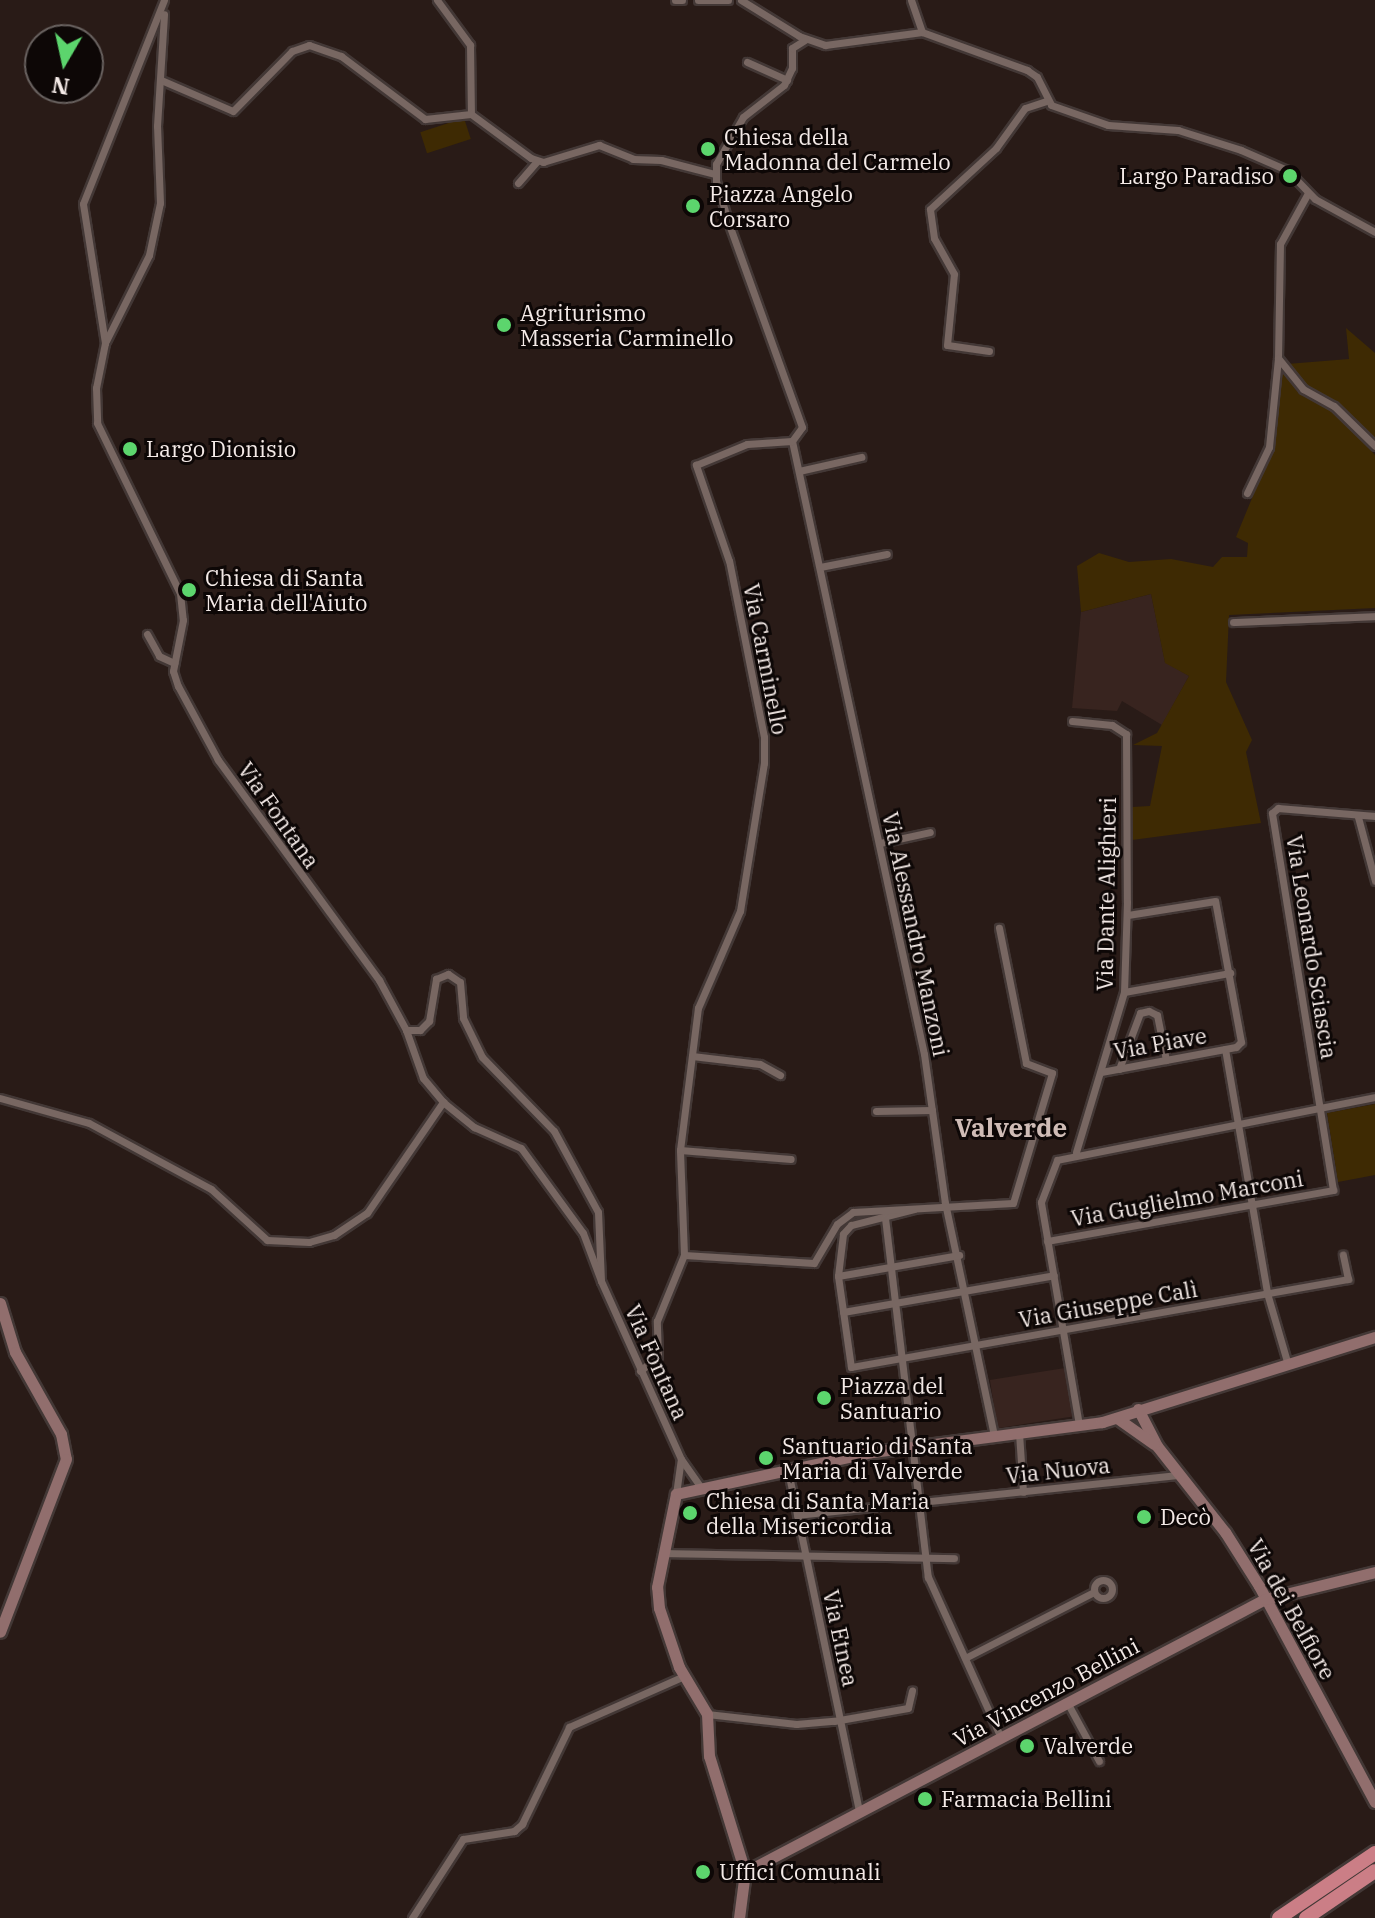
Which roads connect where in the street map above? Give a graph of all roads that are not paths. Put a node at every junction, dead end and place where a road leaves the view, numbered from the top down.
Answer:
1 (437, 0) edge
2 (675, 0) edge
3 (682, 0) edge
4 (698, 0) edge
5 (728, 0) edge
6 (741, 0) edge
7 (911, 0) edge
8 (164, 3) edge
9 (922, 32) junction
10 (805, 40) junction
11 (747, 62) dead end
12 (161, 80) junction
13 (787, 80) junction
14 (1046, 101) junction
15 (471, 114) junction
16 (537, 161) junction
17 (715, 174) junction
18 (518, 183) dead end
19 (1308, 193) junction
20 (1375, 232) edge
21 (105, 343) junction
22 (989, 351) dead end
23 (1278, 358) junction
24 (792, 441) junction
25 (1375, 446) edge
26 (861, 457) dead end
27 (799, 471) junction
28 (1247, 493) dead end
29 (887, 554) dead end
30 (820, 567) junction
31 (1375, 616) edge
32 (1233, 622) dead end
33 (147, 634) dead end
34 (174, 663) junction
35 (1072, 721) dead end
36 (1375, 816) edge
37 (1358, 817) junction
38 (930, 832) dead end
39 (880, 843) junction
40 (1375, 881) edge
41 (1128, 915) junction
42 (999, 928) dead end
43 (1230, 973) junction
44 (1124, 992) junction
45 (406, 1030) junction
46 (1225, 1049) junction
47 (692, 1056) junction
48 (1166, 1060) junction
49 (1119, 1069) junction
50 (1101, 1072) junction
51 (780, 1075) dead end
52 (1375, 1097) edge
53 (0, 1098) edge
54 (443, 1102) junction
55 (1319, 1108) junction
56 (932, 1110) junction
57 (876, 1111) dead end
58 (1237, 1124) junction
59 (680, 1150) junction
60 (1076, 1152) junction
61 (791, 1159) dead end
62 (1333, 1190) joint
63 (1251, 1205) junction
64 (914, 1209) junction
65 (947, 1209) junction
66 (885, 1218) junction
67 (1047, 1241) junction
68 (684, 1255) junction
69 (959, 1255) junction
70 (1343, 1255) dead end
71 (891, 1267) junction
72 (1054, 1275) junction
73 (838, 1276) junction
74 (601, 1281) junction
75 (966, 1291) junction
76 (1267, 1293) junction
77 (0, 1303) edge
78 (895, 1303) junction
79 (843, 1312) junction
80 (1063, 1330) junction
81 (1375, 1337) edge
82 (976, 1346) junction
83 (902, 1359) junction
84 (1288, 1365) junction
85 (640, 1371) junction
86 (1138, 1409) junction
87 (1117, 1418) junction
88 (1079, 1425) junction
89 (1019, 1433) junction
90 (994, 1436) junction
91 (1157, 1446) junction
92 (913, 1447) junction
93 (681, 1459) junction
94 (788, 1471) junction
95 (1179, 1475) junction
96 (702, 1489) junction
97 (1023, 1492) junction
98 (676, 1494) junction
99 (920, 1502) junction
100 (797, 1515) junction
101 (663, 1553) junction
102 (805, 1555) junction
103 (926, 1558) junction
104 (954, 1558) dead end
105 (1375, 1572) edge
106 (1094, 1592) dead end
107 (1265, 1599) junction
108 (0, 1632) edge
109 (965, 1658) junction
110 (684, 1676) junction
111 (912, 1690) dead end
112 (1068, 1704) junction
113 (707, 1714) junction
114 (840, 1720) junction
115 (1001, 1738) junction
116 (1099, 1761) dead end
117 (1375, 1802) edge
118 (859, 1812) junction
119 (1375, 1853) edge
120 (1375, 1871) edge
121 (745, 1872) junction
122 (412, 1918) edge
123 (739, 1918) edge
124 (1279, 1918) edge
125 (1306, 1918) edge

1 - 15 street
2 - 3 street
4 - 5 street
6 - 10 street
7 - 9 street
8 - 12 street
8 - 21 street, Via Fontana
9 - 10 street
9 - 14 street
10 - 13 street
11 - 13 street
12 - 15 street
12 - 21 street
13 - 17 street
14 - 19 street
14 - 22 street
15 - 16 street
16 - 17 street
16 - 18 street
17 - 24 street
19 - 20 street
19 - 23 street
21 - 34 street, Via Fontana
23 - 25 street
23 - 28 street
24 - 27 street, Via Alessandro Manzoni
24 - 47 street, Via Carminello
26 - 27 street
27 - 30 street, Via Alessandro Manzoni
29 - 30 street
30 - 39 street, Via Alessandro Manzoni
31 - 32 street
33 - 34 street
34 - 45 street, Via Fontana
35 - 41 street, Via Dante Alighieri
36 - 37 street, Via Leonardo Sciascia
37 - 40 street
37 - 55 street, Via Leonardo Sciascia
38 - 39 street
39 - 56 street, Via Alessandro Manzoni
41 - 43 street
41 - 44 street, Via Dante Alighieri
42 - 65 street
43 - 44 street
43 - 46 street
44 - 50 street, Via Dante Alighieri
45 - 54 street
45 - 74 street, Via Fontana
46 - 48 street, Via Piave
46 - 58 street
47 - 51 street
47 - 59 street, Via Carminello
48 - 49 street, Via Piave
48 - 49 street
49 - 50 street, Via Piave
50 - 60 street, Via Dante Alighieri
52 - 55 street
53 - 54 street
54 - 74 street
55 - 58 street
55 - 62 street, Via Leonardo Sciascia
56 - 57 street
56 - 65 street, Via Alessandro Manzoni
58 - 60 street
58 - 63 street
59 - 61 street
59 - 68 street, Via Carminello
60 - 67 street
62 - 63 street, Via Guglielmo Marconi
63 - 67 street, Via Guglielmo Marconi
63 - 76 street
64 - 65 street
64 - 66 street
64 - 68 street
65 - 69 street, Via Alessandro Manzoni
66 - 71 street
66 - 73 street
67 - 72 street
68 - 85 street, Via Carminello
69 - 71 street
69 - 75 street, Via Alessandro Manzoni
70 - 76 street, Via Giuseppe Calì
71 - 73 street
71 - 78 street
72 - 75 street
72 - 80 street
73 - 79 street
74 - 85 street, Via Fontana
75 - 78 street
75 - 82 street, Via Alessandro Manzoni
76 - 80 street, Via Giuseppe Calì
76 - 84 street
77 - 108 street
78 - 79 street
78 - 83 street
79 - 83 street, Via Giuseppe Calì
80 - 82 street, Via Giuseppe Calì
80 - 88 street
81 - 84 street
82 - 83 street, Via Giuseppe Calì
82 - 90 street, Via Alessandro Manzoni
83 - 92 street
84 - 86 street
85 - 93 street, Via Fontana
86 - 87 street
86 - 91 street
87 - 88 street
87 - 91 street
88 - 89 street
89 - 90 street
89 - 97 street
90 - 92 street
91 - 95 street, Via dei Belfiore
92 - 94 street
92 - 99 street
93 - 96 street, Via Fontana
93 - 98 street
94 - 96 street
94 - 100 street, Via Etnea
95 - 97 street, Via Nuova
95 - 107 street, Via dei Belfiore
96 - 98 street
97 - 99 street, Via Nuova
98 - 101 street
99 - 100 street, Via Nuova
99 - 103 street
100 - 102 street, Via Etnea
101 - 102 street
101 - 110 street
102 - 103 street
102 - 114 street, Via Etnea
103 - 104 street
103 - 109 street
105 - 107 street, Via Vincenzo Bellini
106 - 109 street
107 - 112 street, Via Vincenzo Bellini
107 - 117 street, Via dei Belfiore
109 - 115 street
110 - 113 street
110 - 122 street
111 - 114 street
112 - 115 street, Via Vincenzo Bellini
112 - 116 street
113 - 114 street
113 - 121 street
114 - 118 street, Via Etnea
115 - 118 street, Via Vincenzo Bellini
118 - 121 street, Via Vincenzo Bellini
119 - 124 highway
120 - 125 highway
121 - 123 street

